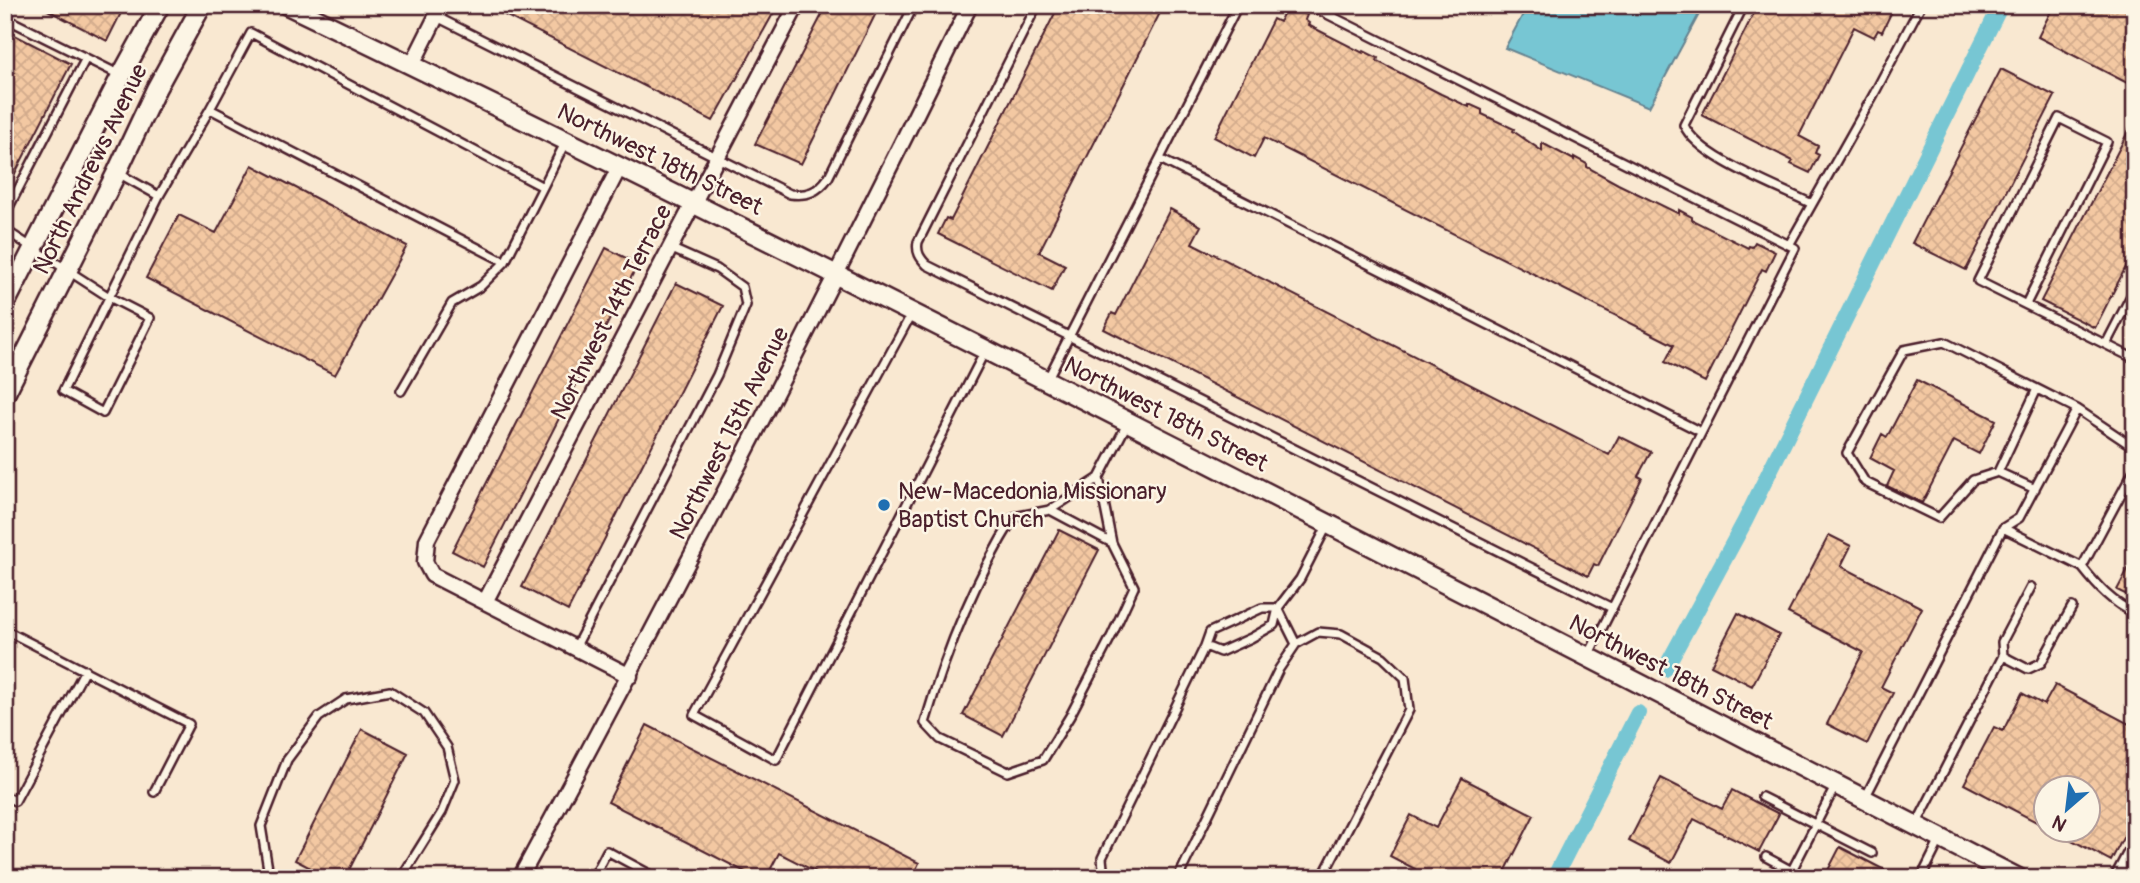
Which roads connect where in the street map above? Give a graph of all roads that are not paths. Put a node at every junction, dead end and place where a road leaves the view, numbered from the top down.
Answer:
1 (160, 5) edge
2 (202, 5) edge
3 (287, 5) edge
4 (797, 5) edge
5 (914, 5) edge
6 (970, 5) edge
7 (1037, 5) edge
8 (1238, 5) edge
9 (1309, 5) edge
10 (1744, 5) edge
11 (1921, 5) edge
12 (439, 11) edge
13 (5, 18) edge
14 (86, 58) junction
15 (412, 65) junction
16 (121, 76) junction
17 (210, 109) junction
18 (567, 140) junction
19 (718, 156) junction
20 (1160, 159) junction
21 (620, 166) junction
22 (117, 173) junction
23 (543, 187) junction
24 (159, 197) junction
25 (693, 203) junction
26 (1812, 204) junction
27 (5, 210) edge
28 (5, 230) edge
29 (1789, 245) junction
30 (669, 248) junction
31 (33, 249) junction
32 (505, 262) junction
33 (68, 270) junction
34 (836, 274) junction
35 (2135, 288) edge
36 (109, 297) junction
37 (5, 304) edge
38 (2025, 304) junction
39 (912, 312) junction
40 (1070, 336) junction
41 (2106, 344) junction
42 (986, 350) junction
43 (2135, 359) edge
44 (1047, 381) junction
45 (2038, 388) junction
46 (401, 391) dead end
47 (5, 394) edge
48 (2077, 409) junction
49 (1128, 421) junction
50 (1701, 432) junction
51 (2135, 448) edge
52 (2135, 468) edge
53 (1998, 472) junction
54 (1099, 478) junction
55 (2035, 489) junction
56 (1050, 509) junction
57 (1328, 524) junction
58 (2003, 527) junction
59 (1112, 542) junction
60 (2082, 568) junction
61 (2031, 587) dead end
62 (485, 602) junction
63 (2072, 607) dead end
64 (1278, 608) junction
65 (1612, 608) junction
66 (2135, 613) edge
67 (5, 630) edge
68 (1296, 644) junction
69 (1205, 646) junction
70 (575, 648) junction
71 (2003, 656) junction
72 (1587, 657) junction
73 (85, 670) junction
74 (630, 676) junction
75 (1837, 785) junction
76 (154, 792) dead end
77 (5, 796) edge
78 (1762, 797) dead end
79 (1864, 799) junction
80 (1816, 824) junction
81 (1916, 825) junction
82 (1941, 838) junction
83 (2135, 846) edge
84 (1872, 853) dead end
85 (1766, 857) dead end
86 (1790, 874) edge
87 (275, 878) edge
88 (401, 878) edge
89 (520, 878) edge
90 (593, 878) edge
91 (657, 878) edge
92 (1104, 878) edge
93 (1178, 878) edge
94 (1322, 878) edge
95 (1921, 878) edge
96 (2018, 878) edge
97 (2118, 878) edge

1 - 16 street, North Andrews Avenue
2 - 22 street, North Andrews Avenue
3 - 15 street, Northwest 18th Street
4 - 19 street, Northwest 14th Terrace
5 - 19 lane
6 - 34 street, Northwest 15th Avenue
7 - 40 lane
8 - 20 lane
9 - 29 lane
10 - 26 lane
11 - 26 lane
12 - 15 street
12 - 19 lane
13 - 14 lane
14 - 16 lane
14 - 27 lane
15 - 18 street, Northwest 18th Street
16 - 31 street, North Andrews Avenue
17 - 23 lane
17 - 24 lane
17 - 32 lane
18 - 21 street, Northwest 18th Street
18 - 23 lane
19 - 25 street, Northwest 14th Terrace
20 - 40 lane
20 - 50 lane
21 - 25 street, Northwest 18th Street
21 - 62 street
22 - 24 lane
22 - 33 street, North Andrews Avenue
23 - 32 lane
24 - 36 lane
25 - 30 street, Northwest 14th Terrace
25 - 34 street, Northwest 18th Street
26 - 29 lane
28 - 31 lane
29 - 50 lane
30 - 62 street, Northwest 14th Terrace
30 - 70 lane
31 - 33 lane
31 - 37 street, North Andrews Avenue
32 - 46 lane
33 - 36 lane
33 - 47 street, North Andrews Avenue
34 - 39 street, Northwest 18th Street
34 - 74 street, Northwest 15th Avenue
35 - 41 lane
36 - 36 lane
38 - 38 lane
38 - 41 lane
39 - 42 street, Northwest 18th Street
39 - 42 lane
40 - 44 lane
40 - 65 lane
41 - 43 lane
42 - 44 street, Northwest 18th Street
44 - 49 street, Northwest 18th Street
45 - 48 lane
45 - 53 lane
45 - 53 lane
48 - 51 lane
48 - 55 lane
49 - 54 lane
49 - 57 street, Northwest 18th Street
50 - 65 lane
52 - 60 lane
53 - 55 lane
54 - 56 lane
54 - 59 lane
55 - 58 lane
56 - 59 lane
56 - 59 lane
57 - 64 lane
57 - 72 street, Northwest 18th Street
58 - 60 lane
58 - 79 lane
60 - 66 lane
61 - 71 lane
62 - 70 street
63 - 71 lane
64 - 68 lane
64 - 69 lane
64 - 69 lane
65 - 72 lane
67 - 73 lane
68 - 93 lane
68 - 94 lane
69 - 92 lane
70 - 74 street
71 - 81 lane
72 - 75 street, Northwest 18th Street
73 - 76 lane
73 - 77 lane
74 - 89 street, Northwest 15th Avenue
75 - 79 street, Northwest 18th Street
75 - 80 lane
78 - 80 lane
79 - 81 street, Northwest 18th Street
80 - 84 lane
80 - 86 lane
81 - 82 street, Northwest 18th Street
82 - 95 lane
82 - 96 street, Northwest 18th Street
83 - 97 street
85 - 86 lane
87 - 88 lane
90 - 91 lane

